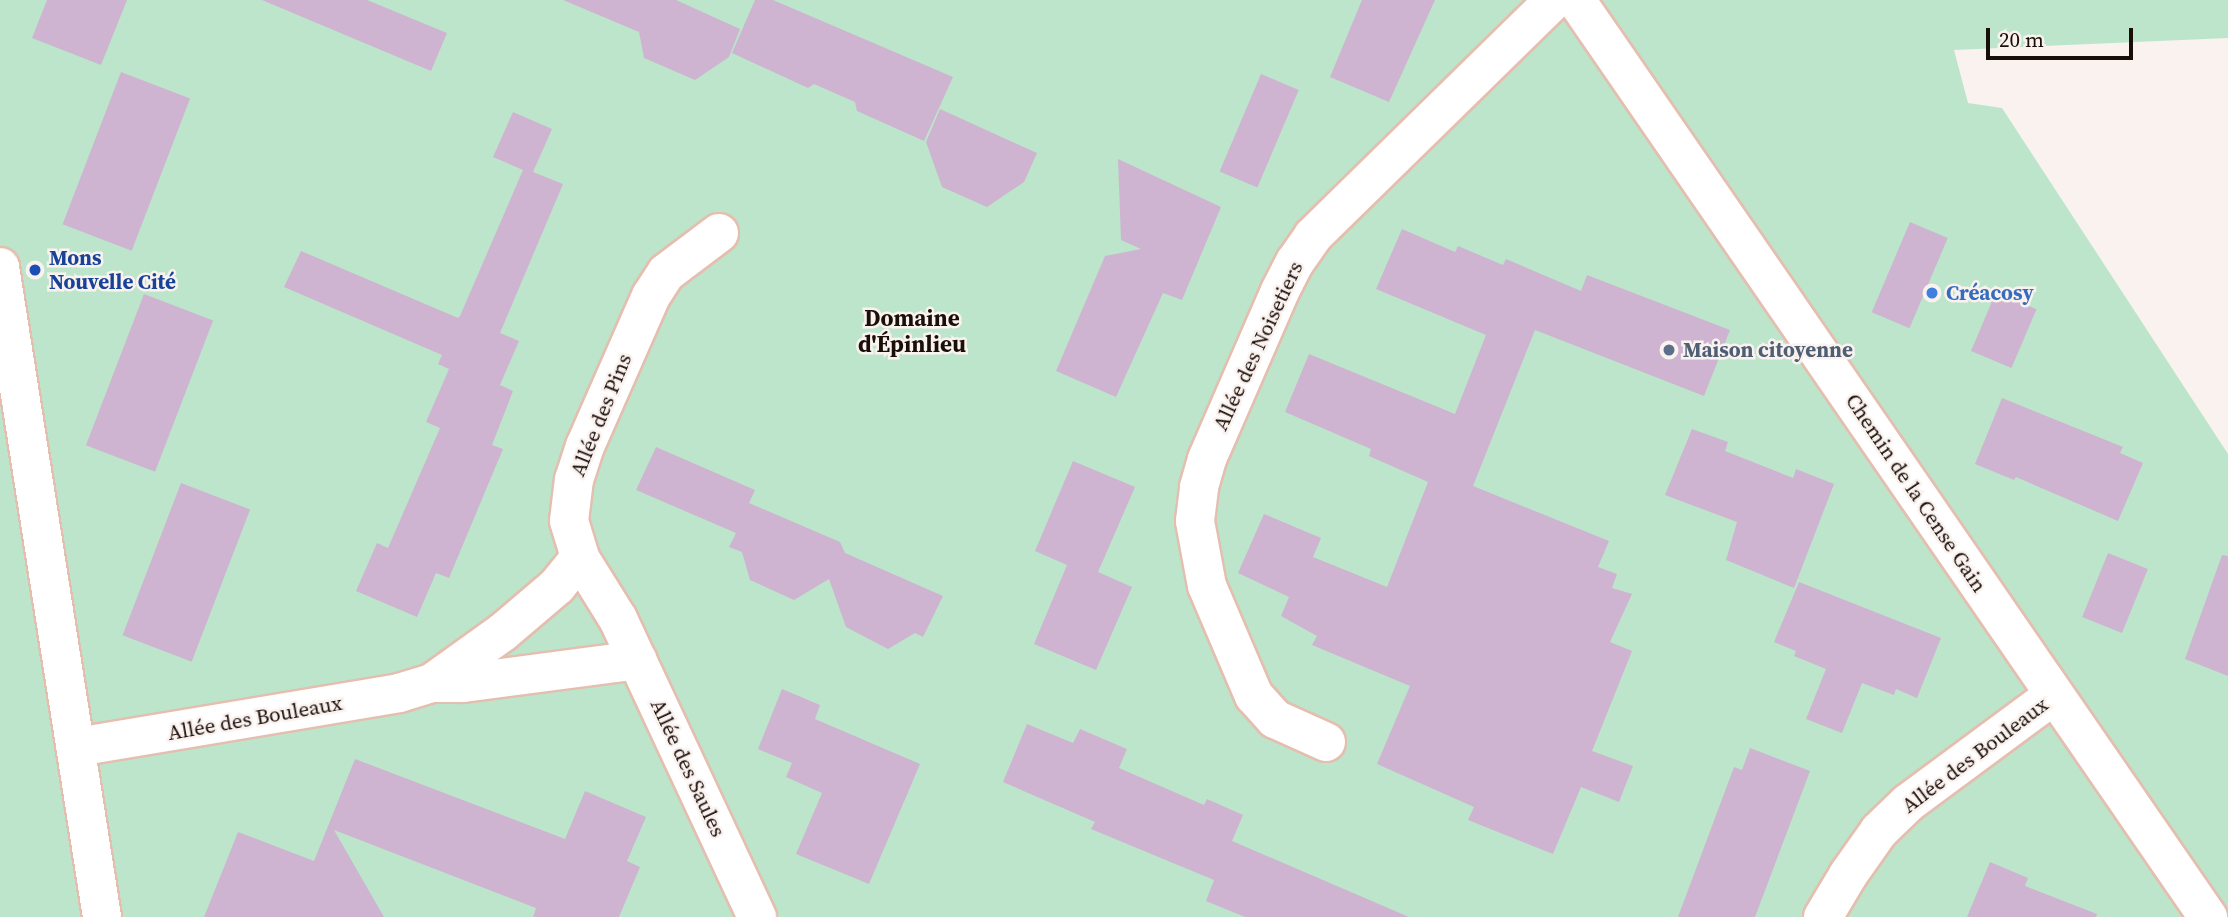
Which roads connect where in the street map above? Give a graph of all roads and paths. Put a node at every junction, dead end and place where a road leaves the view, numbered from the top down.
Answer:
1 (1554, 0) edge
2 (1576, 0) edge
3 (719, 233) dead end
4 (0, 267) edge
5 (14, 462) edge
6 (580, 558) junction
7 (618, 619) joint
8 (637, 660) junction
9 (432, 683) junction
10 (2054, 695) junction
11 (1326, 742) dead end
12 (77, 747) junction
13 (102, 917) edge
14 (757, 917) edge
15 (1822, 917) edge
16 (2208, 917) edge

1 - 11 street, Allée des Noisetiers
2 - 10 street, Chemin de la Cense Gain
3 - 6 street, Allée des Pins
4 - 5 street
5 - 12 street
6 - 7 street, Allée des Pins
6 - 9 street, Allée des Bouleaux
7 - 8 street, Allée des Saules
8 - 9 street, Allée des Bouleaux
8 - 14 street, Allée des Saules
9 - 12 street, Allée des Bouleaux
10 - 15 street, Allée des Bouleaux
10 - 16 street, Chemin de la Cense Gain
12 - 13 street

